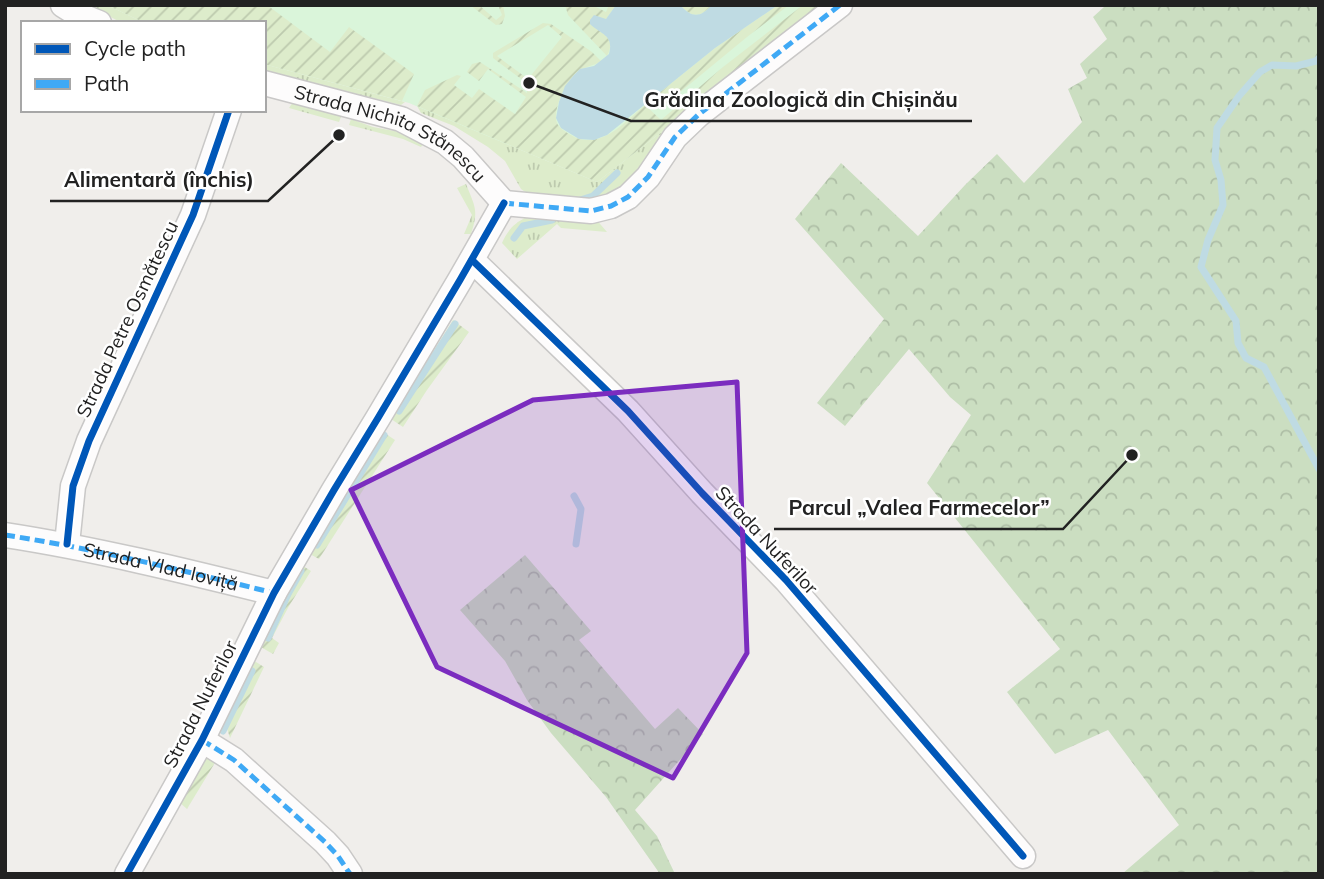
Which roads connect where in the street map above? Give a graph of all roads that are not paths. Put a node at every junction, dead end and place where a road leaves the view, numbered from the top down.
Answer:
1 (63, 5) edge
2 (840, 5) edge
3 (94, 21) edge
4 (266, 84) edge
5 (228, 112) edge
6 (504, 203) junction
7 (472, 260) junction
8 (5, 536) edge
9 (67, 544) junction
10 (274, 593) junction
11 (202, 740) junction
12 (1023, 856) dead end
13 (127, 874) edge
14 (349, 874) edge

1 - 3 street
2 - 6 street
4 - 6 street, Strada Nichita Stănescu
5 - 9 street, Strada Petre Osmătescu
6 - 7 street, Strada Nuferilor
7 - 10 street, Strada Nuferilor
7 - 12 street, Strada Nuferilor
8 - 9 street, Strada Vlad Ioviță
9 - 10 street, Strada Vlad Ioviță
10 - 11 street, Strada Nuferilor
11 - 13 street, Strada Nuferilor
11 - 14 street, Strada Nuferilor

